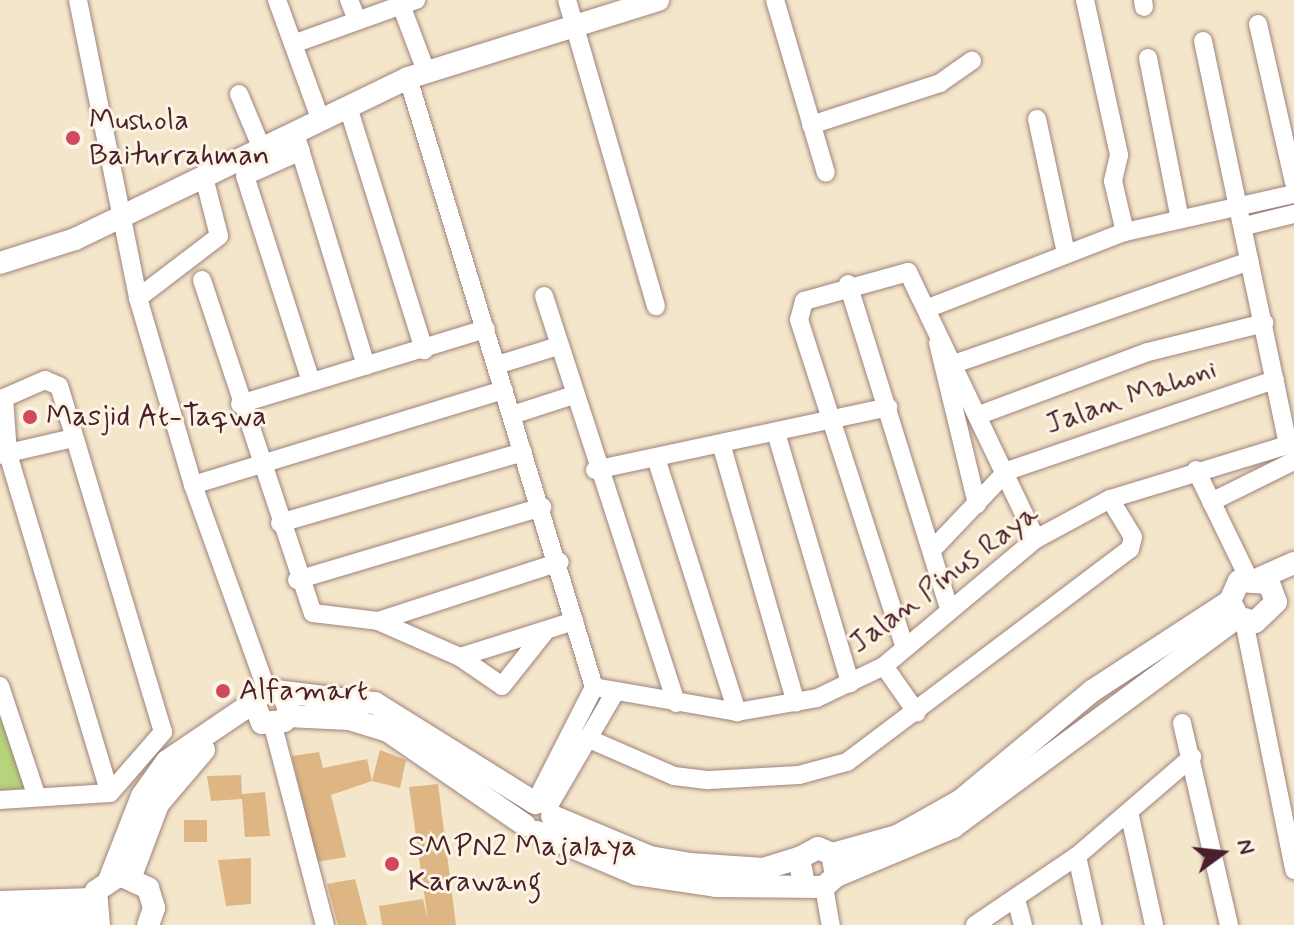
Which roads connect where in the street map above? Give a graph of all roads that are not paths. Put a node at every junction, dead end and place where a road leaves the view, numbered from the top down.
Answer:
1 (78, 0) edge
2 (277, 0) edge
3 (349, 0) edge
4 (567, 0) edge
5 (658, 0) edge
6 (775, 0) edge
7 (1085, 0) edge
8 (408, 3) edge
9 (357, 20) junction
10 (574, 23) junction
11 (1258, 24) dead end
12 (1203, 41) dead end
13 (293, 44) junction
14 (1148, 58) dead end
15 (972, 61) dead end
16 (417, 75) junction
17 (239, 94) dead end
18 (348, 107) junction
19 (1037, 119) dead end
20 (321, 121) junction
21 (811, 125) junction
22 (298, 142) junction
23 (262, 149) junction
24 (826, 173) dead end
25 (204, 177) junction
26 (1294, 182) edge
27 (1294, 194) edge
28 (1238, 205) junction
29 (1294, 214) edge
30 (117, 216) junction
31 (1180, 219) junction
32 (1245, 226) junction
33 (1125, 232) junction
34 (1066, 253) junction
35 (1250, 261) junction
36 (0, 263) edge
37 (202, 280) dead end
38 (848, 284) junction
39 (544, 296) dead end
40 (138, 298) junction
41 (656, 306) dead end
42 (926, 309) junction
43 (1264, 323) junction
44 (486, 329) junction
45 (937, 333) junction
46 (558, 346) junction
47 (424, 350) junction
48 (954, 364) junction
49 (497, 365) junction
50 (366, 366) junction
51 (1275, 380) junction
52 (311, 382) junction
53 (504, 390) junction
54 (574, 395) junction
55 (240, 404) junction
56 (888, 407) junction
57 (982, 414) junction
58 (512, 415) junction
59 (832, 423) junction
60 (777, 436) junction
61 (73, 438) junction
62 (722, 447) junction
63 (1292, 450) edge
64 (523, 452) junction
65 (4, 454) edge
66 (656, 458) junction
67 (261, 465) junction
68 (595, 470) junction
69 (1196, 470) junction
70 (1007, 471) junction
71 (193, 485) junction
72 (1110, 499) junction
73 (1211, 502) junction
74 (977, 504) junction
75 (542, 507) junction
76 (280, 523) junction
77 (1036, 539) junction
78 (932, 550) junction
79 (560, 562) junction
80 (1294, 563) edge
81 (297, 580) junction
82 (1269, 582) edge
83 (949, 608) junction
84 (1238, 613) junction
85 (378, 621) junction
86 (574, 621) junction
87 (544, 633) junction
88 (904, 645) junction
89 (460, 657) junction
90 (884, 666) junction
91 (850, 683) junction
92 (0, 686) edge
93 (594, 687) junction
94 (614, 694) junction
95 (676, 703) junction
96 (796, 703) junction
97 (271, 708) junction
98 (737, 712) junction
99 (917, 713) junction
100 (1182, 723) dead end
101 (587, 738) junction
102 (1192, 757) junction
103 (110, 793) junction
104 (37, 797) junction
105 (0, 800) edge
106 (1129, 812) junction
107 (539, 816) junction
108 (1077, 856) junction
109 (799, 858) junction
110 (1294, 870) edge
111 (120, 877) junction
112 (822, 878) junction
113 (1016, 899) junction
114 (95, 914) edge
115 (4, 916) edge
116 (148, 925) edge
117 (325, 925) edge
118 (823, 925) edge
119 (831, 925) edge
120 (975, 925) edge
121 (1023, 925) edge
122 (1092, 925) edge
123 (1154, 925) edge
124 (1229, 925) edge

1 - 30 street
2 - 13 street
3 - 9 street
4 - 10 street
5 - 10 street
6 - 21 street
7 - 33 street
8 - 9 street
8 - 16 street
9 - 13 street
10 - 16 street
10 - 41 street
11 - 26 street
12 - 28 street
13 - 20 street
14 - 31 street
15 - 21 street
16 - 18 street
16 - 44 street
17 - 23 street
18 - 20 street
18 - 47 street
19 - 34 street
20 - 22 street
21 - 24 street
22 - 23 street
22 - 50 street
22 - 52 street
23 - 25 street
25 - 30 street
25 - 40 street
27 - 28 street
28 - 31 street
28 - 32 street
29 - 32 street
30 - 36 street
30 - 40 street
31 - 33 street
32 - 35 street
33 - 34 street
34 - 42 street
35 - 43 street
35 - 48 street
37 - 55 street
38 - 42 street
38 - 56 street
38 - 59 street
39 - 46 street
40 - 71 street
42 - 45 street
43 - 51 street
43 - 57 street
44 - 47 street
44 - 49 street
45 - 48 street
45 - 74 street
46 - 49 street
46 - 54 street
47 - 50 street
48 - 57 street
49 - 53 street
50 - 52 street
51 - 63 street
51 - 70 street, Jalan Mahoni
52 - 55 street
53 - 58 street
53 - 67 street
54 - 58 street
54 - 68 street
55 - 67 street
56 - 59 street
56 - 78 street
57 - 70 street
58 - 64 street
59 - 60 street
59 - 88 street
60 - 62 street
60 - 91 street
61 - 65 street
61 - 65 street
61 - 103 street
62 - 66 street
62 - 96 street
63 - 69 street, Jalan Pinus Raya
63 - 73 street
64 - 75 street
64 - 76 street
65 - 103 street
66 - 68 street
66 - 98 street
67 - 71 street
67 - 76 street
68 - 95 street
69 - 72 street, Jalan Pinus Raya
69 - 73 street
70 - 74 street
70 - 77 street
71 - 97 street
72 - 77 street, Jalan Pinus Raya
72 - 99 street
73 - 82 street
74 - 78 street
75 - 79 street
75 - 81 street
76 - 81 street
77 - 83 street, Jalan Pinus Raya
78 - 83 street
79 - 85 street
79 - 86 street
80 - 82 street
81 - 85 street
82 - 84 street
82 - 84 street
83 - 88 street, Jalan Pinus Raya
84 - 110 street
84 - 112 street
85 - 89 street
86 - 87 street
86 - 93 street
87 - 89 street
87 - 89 street
88 - 90 street, Jalan Pinus Raya
90 - 91 street, Jalan Pinus Raya
90 - 99 street
91 - 96 street, Jalan Pinus Raya
92 - 104 street
93 - 94 street, Jalan Pinus Raya
93 - 107 street
94 - 95 street, Jalan Pinus Raya
94 - 101 street
95 - 98 street, Jalan Pinus Raya
96 - 98 street, Jalan Pinus Raya
97 - 107 street
97 - 111 street
97 - 117 street
99 - 101 street
100 - 102 street
101 - 107 street
102 - 106 street
102 - 124 street
103 - 104 street
104 - 105 street
106 - 108 street
106 - 123 street
107 - 109 street
107 - 112 street
108 - 113 street
108 - 122 street
109 - 112 street
109 - 112 street
111 - 114 street
111 - 116 street
112 - 118 street
112 - 119 street
113 - 120 street
113 - 121 street
114 - 115 street

